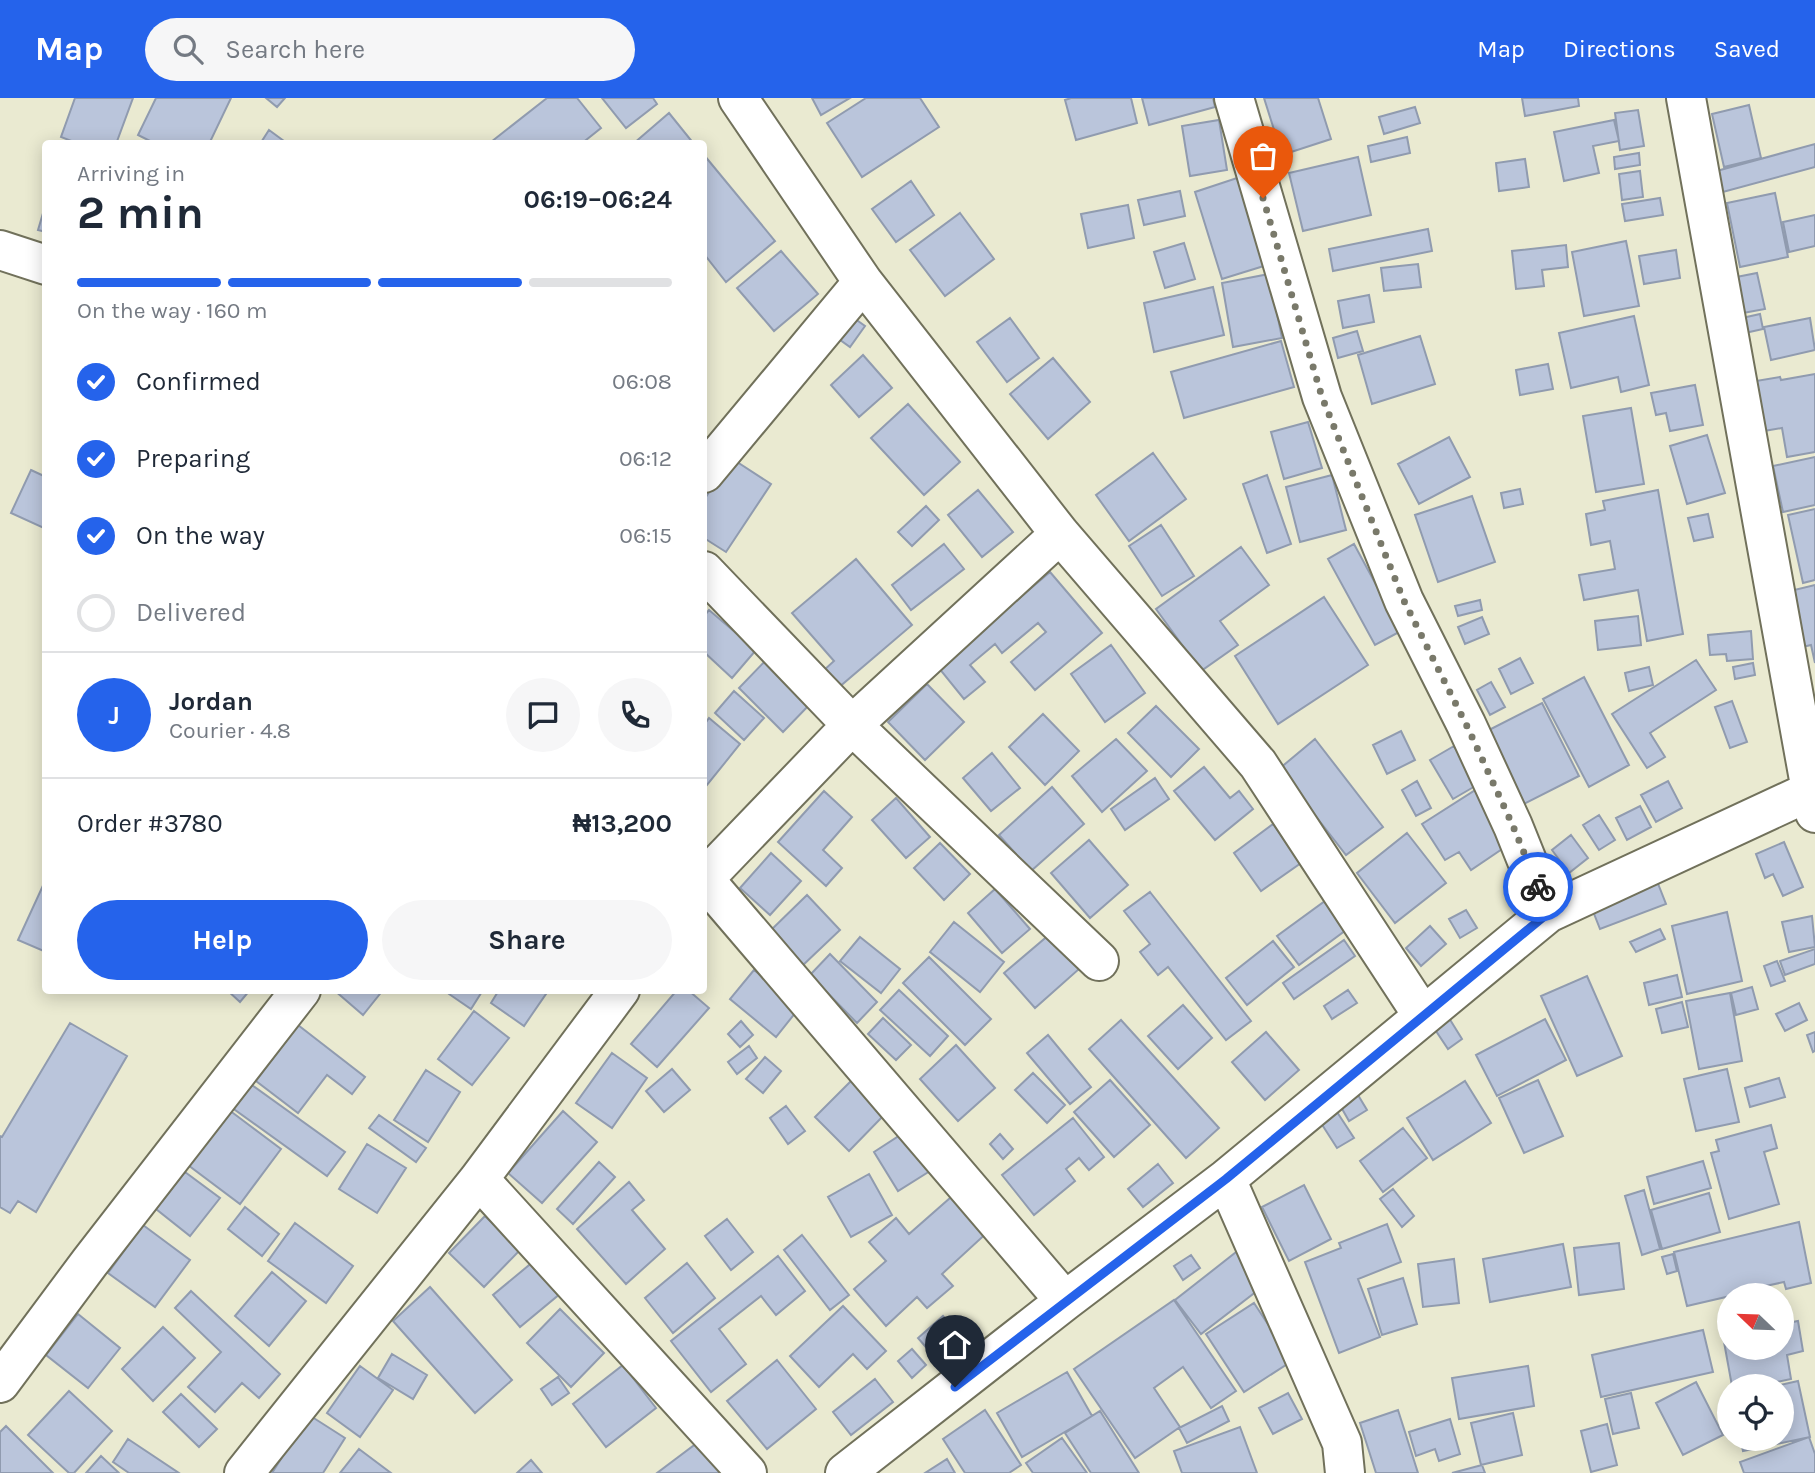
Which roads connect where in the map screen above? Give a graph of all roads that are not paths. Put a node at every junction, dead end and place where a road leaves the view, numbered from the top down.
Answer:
1 (738, 98) edge
2 (1234, 98) edge
3 (1686, 98) edge
4 (0, 250) edge
5 (42, 264) edge
6 (863, 282) junction
7 (707, 469) edge
8 (1060, 534) junction
9 (707, 574) edge
10 (852, 725) junction
11 (1814, 797) edge
12 (707, 876) edge
13 (707, 883) edge
14 (1548, 913) junction
15 (1099, 961) dead end
16 (298, 994) edge
17 (617, 994) edge
18 (1423, 1016) junction
19 (479, 1179) junction
20 (1226, 1179) junction
21 (1065, 1301) junction
22 (0, 1383) edge
23 (244, 1473) edge
24 (747, 1473) edge
25 (845, 1473) edge
26 (1345, 1473) edge

1 - 6 street
2 - 14 street
3 - 11 street
4 - 5 street
6 - 7 street
6 - 8 street
8 - 10 street
8 - 18 street
9 - 10 street
10 - 12 street
10 - 15 street
11 - 14 street
13 - 21 street
14 - 18 street
16 - 22 street
17 - 19 street
18 - 20 street
19 - 23 street
19 - 24 street
20 - 21 street
20 - 26 street
21 - 25 street

